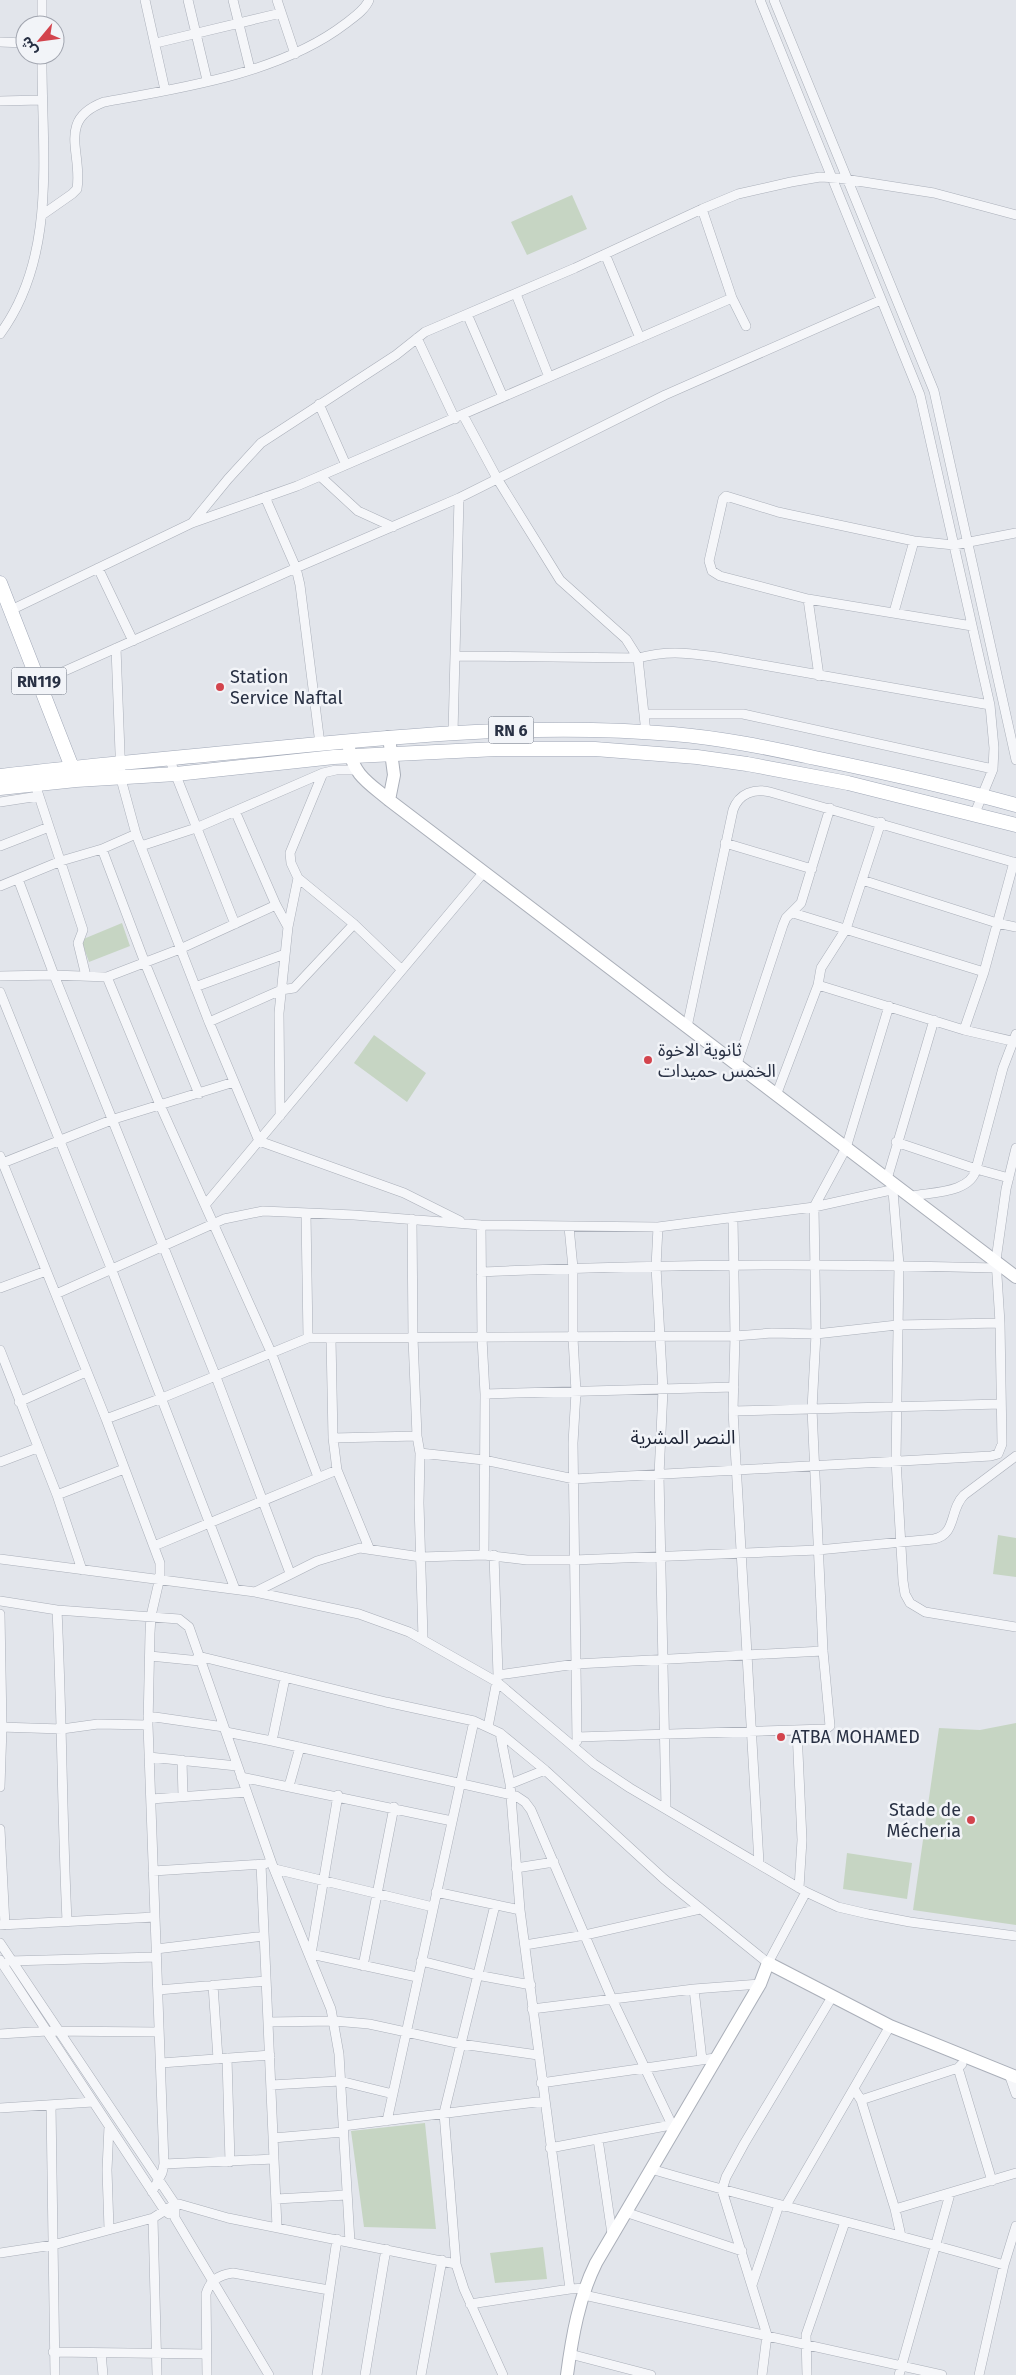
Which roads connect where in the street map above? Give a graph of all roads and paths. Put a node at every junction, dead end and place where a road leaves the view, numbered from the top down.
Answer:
1 (42, 0) edge
2 (145, 0) edge
3 (188, 0) edge
4 (233, 0) edge
5 (277, 0) edge
6 (369, 0) edge
7 (760, 0) edge
8 (774, 0) edge
9 (281, 13) junction
10 (42, 15) edge
11 (239, 23) junction
12 (195, 34) junction
13 (0, 42) edge
14 (15, 43) edge
15 (156, 44) junction
16 (295, 54) junction
17 (42, 65) edge
18 (250, 68) junction
19 (207, 80) junction
20 (165, 90) junction
21 (42, 100) junction
22 (0, 101) edge
23 (830, 178) junction
24 (847, 179) junction
25 (702, 209) junction
26 (42, 215) junction
27 (1016, 215) edge
28 (605, 254) junction
29 (516, 294) junction
30 (732, 298) junction
31 (881, 300) junction
32 (467, 314) junction
33 (746, 326) dead end
34 (0, 334) edge
35 (417, 338) junction
36 (640, 338) junction
37 (549, 377) junction
38 (503, 397) junction
39 (319, 404) junction
40 (459, 417) junction
41 (346, 465) junction
42 (320, 476) junction
43 (498, 480) junction
44 (265, 497) junction
45 (459, 498) junction
46 (192, 523) junction
47 (392, 527) junction
48 (1016, 532) edge
49 (914, 541) junction
50 (968, 543) junction
51 (954, 545) junction
52 (98, 568) junction
53 (296, 568) junction
54 (0, 583) edge
55 (808, 599) junction
56 (11, 610) junction
57 (894, 612) junction
58 (972, 626) junction
59 (133, 641) junction
60 (116, 648) junction
61 (456, 656) junction
62 (638, 658) junction
63 (819, 676) junction
64 (40, 682) junction
65 (990, 705) junction
66 (644, 714) junction
67 (453, 733) junction
68 (646, 733) junction
69 (389, 737) junction
70 (348, 741) junction
71 (320, 744) junction
72 (392, 755) junction
73 (350, 756) junction
74 (169, 758) junction
75 (1016, 760) edge
76 (121, 762) junction
77 (993, 769) junction
78 (355, 770) junction
79 (323, 773) junction
80 (74, 774) junction
81 (176, 774) junction
82 (0, 776) edge
83 (121, 779) junction
84 (0, 788) edge
85 (37, 790) junction
86 (982, 796) junction
87 (389, 800) junction
88 (0, 802) edge
89 (1016, 805) edge
90 (830, 808) junction
91 (235, 811) junction
92 (975, 813) junction
93 (881, 822) junction
94 (1016, 825) edge
95 (49, 827) junction
96 (196, 828) junction
97 (136, 834) junction
98 (724, 843) junction
99 (0, 846) edge
100 (141, 846) junction
101 (102, 849) junction
102 (61, 861) junction
103 (1015, 862) edge
104 (812, 869) junction
105 (484, 872) junction
106 (298, 878) junction
107 (18, 879) junction
108 (862, 880) junction
109 (0, 886) edge
110 (276, 905) junction
111 (793, 912) junction
112 (996, 923) junction
113 (235, 924) junction
114 (354, 924) junction
115 (288, 927) junction
116 (1016, 927) edge
117 (846, 929) junction
118 (180, 949) junction
119 (285, 954) junction
120 (145, 963) junction
121 (402, 970) junction
122 (984, 972) junction
123 (54, 975) junction
124 (0, 976) edge
125 (86, 976) junction
126 (107, 977) junction
127 (818, 985) junction
128 (195, 987) junction
129 (281, 990) junction
130 (0, 992) edge
131 (889, 1006) junction
132 (934, 1020) junction
133 (209, 1022) junction
134 (686, 1026) junction
135 (964, 1030) junction
136 (1015, 1040) edge
137 (737, 1064) junction
138 (234, 1082) junction
139 (776, 1093) junction
140 (199, 1094) junction
141 (160, 1105) junction
142 (280, 1116) junction
143 (114, 1119) junction
144 (60, 1140) junction
145 (259, 1141) junction
146 (896, 1142) junction
147 (846, 1148) junction
148 (1016, 1148) edge
149 (1, 1161) edge
150 (976, 1169) junction
151 (1009, 1178) junction
152 (887, 1179) junction
153 (896, 1190) junction
154 (912, 1196) junction
155 (205, 1205) junction
156 (814, 1207) junction
157 (306, 1214) junction
158 (733, 1218) junction
159 (412, 1219) junction
160 (462, 1222) junction
161 (214, 1223) junction
162 (481, 1225) junction
163 (569, 1227) junction
164 (658, 1227) junction
165 (164, 1245) junction
166 (733, 1264) junction
167 (996, 1264) junction
168 (816, 1265) junction
169 (899, 1265) junction
170 (656, 1267) junction
171 (111, 1268) junction
172 (573, 1268) junction
173 (46, 1271) junction
174 (481, 1272) junction
175 (1016, 1277) edge
176 (0, 1288) edge
177 (56, 1294) junction
178 (1000, 1323) junction
179 (897, 1325) junction
180 (816, 1334) junction
181 (735, 1336) junction
182 (660, 1337) junction
183 (308, 1338) junction
184 (413, 1338) junction
185 (482, 1338) junction
186 (572, 1338) junction
187 (330, 1339) junction
188 (0, 1350) edge
189 (271, 1352) junction
190 (86, 1372) junction
191 (216, 1376) junction
192 (734, 1387) junction
193 (663, 1390) junction
194 (576, 1392) junction
195 (485, 1394) junction
196 (162, 1398) junction
197 (19, 1402) junction
198 (1001, 1404) junction
199 (896, 1407) junction
200 (812, 1409) junction
201 (734, 1411) junction
202 (106, 1419) junction
203 (417, 1436) junction
204 (333, 1438) junction
205 (37, 1448) junction
206 (420, 1453) junction
207 (1016, 1456) edge
208 (484, 1460) junction
209 (896, 1460) junction
210 (0, 1462) edge
211 (814, 1467) junction
212 (124, 1469) junction
213 (737, 1469) junction
214 (337, 1470) junction
215 (659, 1475) junction
216 (318, 1478) junction
217 (574, 1479) junction
218 (57, 1496) junction
219 (262, 1503) junction
220 (210, 1524) junction
221 (900, 1544) junction
222 (154, 1546) junction
223 (369, 1548) junction
224 (818, 1550) junction
225 (740, 1554) junction
226 (489, 1555) junction
227 (421, 1557) junction
228 (661, 1558) junction
229 (0, 1559) edge
230 (574, 1560) junction
231 (82, 1570) junction
232 (290, 1573) junction
233 (159, 1581) junction
234 (235, 1590) junction
235 (255, 1592) junction
236 (0, 1601) edge
237 (57, 1610) junction
238 (0, 1614) edge
239 (151, 1616) junction
240 (1016, 1627) edge
241 (423, 1638) junction
242 (823, 1651) junction
243 (150, 1656) junction
244 (748, 1656) junction
245 (199, 1659) junction
246 (663, 1660) junction
247 (576, 1664) junction
248 (285, 1678) junction
249 (498, 1678) junction
250 (148, 1720) junction
251 (474, 1721) junction
252 (1, 1727) edge
253 (488, 1727) junction
254 (62, 1729) junction
255 (225, 1730) junction
256 (797, 1730) junction
257 (752, 1731) junction
258 (500, 1733) junction
259 (664, 1734) junction
260 (577, 1737) junction
261 (272, 1741) junction
262 (300, 1747) junction
263 (578, 1749) junction
264 (149, 1757) junction
265 (182, 1760) junction
266 (237, 1766) junction
267 (545, 1770) junction
268 (241, 1777) junction
269 (510, 1784) junction
270 (460, 1785) junction
271 (289, 1786) junction
272 (0, 1787) edge
273 (247, 1792) junction
274 (183, 1796) junction
275 (338, 1796) junction
276 (510, 1796) junction
277 (151, 1799) junction
278 (394, 1807) junction
279 (666, 1808) junction
280 (452, 1821) junction
281 (0, 1829) edge
282 (554, 1862) junction
283 (759, 1863) junction
284 (261, 1864) junction
285 (274, 1866) junction
286 (516, 1868) junction
287 (153, 1871) junction
288 (323, 1880) junction
289 (802, 1890) junction
290 (436, 1892) junction
291 (376, 1893) junction
292 (494, 1904) junction
293 (433, 1906) junction
294 (700, 1908) junction
295 (520, 1910) junction
296 (155, 1917) junction
297 (67, 1921) junction
298 (2, 1925) edge
299 (585, 1935) junction
300 (264, 1936) junction
301 (1016, 1936) edge
302 (0, 1942) edge
303 (525, 1945) junction
304 (156, 1953) junction
305 (311, 1954) junction
306 (12, 1960) junction
307 (0, 1961) edge
308 (421, 1961) junction
309 (768, 1963) junction
310 (363, 1966) junction
311 (477, 1975) junction
312 (418, 1977) junction
313 (266, 1981) junction
314 (760, 1984) junction
315 (530, 1985) junction
316 (213, 1986) junction
317 (694, 1989) junction
318 (158, 1990) junction
319 (832, 1997) junction
320 (612, 2000) junction
321 (532, 2008) junction
322 (334, 2021) junction
323 (268, 2022) junction
324 (890, 2026) junction
325 (47, 2031) junction
326 (59, 2032) junction
327 (159, 2032) junction
328 (406, 2033) junction
329 (0, 2034) edge
330 (461, 2044) junction
331 (270, 2055) junction
332 (538, 2055) junction
333 (222, 2058) junction
334 (970, 2058) junction
335 (708, 2059) junction
336 (161, 2063) junction
337 (645, 2068) junction
338 (958, 2068) junction
339 (1012, 2076) edge
340 (340, 2081) junction
341 (542, 2083) junction
342 (271, 2085) junction
343 (854, 2089) junction
344 (393, 2094) junction
345 (1016, 2094) edge
346 (861, 2100) junction
347 (545, 2101) junction
348 (93, 2102) junction
349 (51, 2106) junction
350 (0, 2108) edge
351 (444, 2113) junction
352 (387, 2121) junction
353 (109, 2126) junction
354 (673, 2127) junction
355 (343, 2129) junction
356 (274, 2138) junction
357 (598, 2139) junction
358 (550, 2148) junction
359 (274, 2159) junction
360 (230, 2162) junction
361 (164, 2164) junction
362 (651, 2169) junction
363 (1016, 2173) edge
364 (158, 2180) junction
365 (992, 2181) junction
366 (722, 2190) junction
367 (152, 2192) junction
368 (950, 2194) junction
369 (346, 2195) junction
370 (276, 2199) junction
371 (175, 2204) junction
372 (782, 2206) junction
373 (895, 2209) junction
374 (165, 2211) junction
375 (625, 2212) junction
376 (153, 2218) junction
377 (175, 2218) junction
378 (844, 2222) junction
379 (1016, 2226) edge
380 (277, 2227) junction
381 (109, 2229) junction
382 (612, 2234) junction
383 (901, 2236) junction
384 (337, 2239) junction
385 (350, 2242) junction
386 (936, 2244) junction
387 (53, 2245) junction
388 (386, 2249) junction
389 (742, 2251) junction
390 (1012, 2251) edge
391 (0, 2252) edge
392 (442, 2260) junction
393 (456, 2264) junction
394 (1004, 2265) junction
395 (212, 2282) junction
396 (752, 2285) junction
397 (570, 2289) junction
398 (329, 2290) junction
399 (585, 2291) junction
400 (470, 2304) junction
401 (767, 2335) junction
402 (806, 2344) junction
403 (53, 2352) junction
404 (101, 2353) junction
405 (156, 2354) junction
406 (206, 2354) junction
407 (570, 2354) junction
408 (901, 2366) junction
409 (634, 2373) edge
410 (55, 2375) edge
411 (103, 2375) edge
412 (157, 2375) edge
413 (208, 2375) edge
414 (269, 2375) edge
415 (316, 2375) edge
416 (364, 2375) edge
417 (421, 2375) edge
418 (503, 2375) edge
419 (567, 2375) edge
420 (651, 2375) edge
421 (762, 2375) edge
422 (807, 2375) edge
423 (899, 2375) edge
424 (942, 2375) edge
425 (979, 2375) edge

1 - 10 street
2 - 15 street
3 - 12 street
4 - 11 street
5 - 9 street
6 - 16 street
7 - 23 street
8 - 24 street
9 - 11 street
9 - 16 street
11 - 12 street
11 - 18 street
12 - 15 street
12 - 19 street
13 - 14 street
15 - 20 street
16 - 18 street
17 - 21 street
18 - 19 street
19 - 20 street
20 - 26 street
21 - 22 street
21 - 26 street
23 - 24 street
23 - 25 street
23 - 31 street
24 - 27 street
24 - 50 street
25 - 28 street
25 - 30 street
26 - 34 street
28 - 29 street
28 - 36 street
29 - 32 street
29 - 37 street
30 - 33 street
30 - 36 street
31 - 43 street
31 - 51 street
32 - 35 street
32 - 38 street
35 - 39 street
35 - 40 street
36 - 37 street
37 - 38 street
38 - 40 street
39 - 41 street
39 - 46 street
40 - 41 street
40 - 43 street
41 - 42 street
42 - 44 street
42 - 47 street
43 - 45 street
43 - 62 street
44 - 46 street
44 - 53 street
45 - 47 street
45 - 61 street
46 - 52 street
47 - 53 street
48 - 50 street
49 - 51 street
49 - 55 street
49 - 57 street
50 - 51 street
50 - 75 street
51 - 58 street
52 - 56 street
52 - 59 street
53 - 59 street
53 - 71 street
54 - 56 main road, RN119
55 - 57 street
55 - 63 street
56 - 64 main road, RN119
57 - 58 street
58 - 65 street
59 - 60 street
60 - 64 street
60 - 76 street
61 - 62 street
61 - 67 street
62 - 63 street
62 - 66 street
63 - 65 street
64 - 80 main road, RN119
65 - 77 street
66 - 68 street
66 - 77 street
67 - 68 main road, RN 6
67 - 69 main road, RN 6
68 - 86 main road, RN 6
69 - 70 main road, RN 6
69 - 72 main road
70 - 71 main road, RN 6
70 - 73 main road
71 - 74 main road, RN 6
72 - 73 main road, RN 6
72 - 87 main road
72 - 92 main road, RN 6
73 - 78 main road
73 - 81 main road, RN 6
74 - 76 main road, RN 6
74 - 81 street
76 - 80 main road, RN 6
76 - 83 street
77 - 86 street
78 - 79 street
78 - 87 main road
79 - 91 street
79 - 106 street
80 - 82 main road, RN 6
80 - 83 main road, RN 6
80 - 85 main road, RN 6
81 - 83 main road, RN 6
81 - 96 street
83 - 97 street
84 - 85 main road, RN 6
85 - 88 street
85 - 95 street
86 - 89 main road, RN 6
86 - 92 street
87 - 105 main road
90 - 93 street
90 - 98 street
90 - 104 street
91 - 96 street
91 - 110 street
92 - 94 main road, RN 6
93 - 103 street
93 - 108 street
95 - 99 street
95 - 102 street
96 - 100 street
96 - 113 street
97 - 100 street
97 - 101 street
98 - 104 street
98 - 134 street
100 - 118 street
101 - 102 street
101 - 120 street
102 - 107 street
102 - 125 street
103 - 112 street
104 - 111 street
105 - 121 street
105 - 134 main road
106 - 114 street
106 - 115 street
107 - 109 street
107 - 123 street
108 - 112 street
108 - 117 street
110 - 113 street
110 - 115 street
111 - 117 street
111 - 137 street
112 - 116 street
112 - 122 street
113 - 118 street
114 - 121 street
114 - 129 street
115 - 119 street
117 - 122 street
117 - 127 street
118 - 120 street
118 - 128 street
119 - 128 street
119 - 129 street
120 - 126 street
120 - 140 street
121 - 142 street
122 - 135 street
123 - 124 street
123 - 125 street
123 - 143 street
125 - 126 street
126 - 141 street
127 - 131 street
127 - 139 street
128 - 133 street
129 - 133 street
129 - 142 street
130 - 144 street
131 - 132 street
131 - 147 street
132 - 135 street
132 - 146 street
133 - 138 street
134 - 137 main road
135 - 136 street
136 - 150 street
137 - 139 main road
138 - 140 street
138 - 145 street
139 - 147 main road
140 - 141 street
141 - 143 street
141 - 155 street
142 - 145 street
143 - 144 street
143 - 165 street
144 - 149 street
144 - 171 street
145 - 155 street
145 - 160 street
146 - 150 street
146 - 152 street
147 - 152 main road
147 - 156 street
148 - 151 street
149 - 173 street
150 - 151 street
150 - 154 street
151 - 167 street
152 - 153 main road
153 - 154 main road
153 - 156 street
153 - 169 street
154 - 167 main road
155 - 161 street
156 - 158 street
156 - 168 street
157 - 159 street
157 - 161 street
157 - 183 street
158 - 164 street
158 - 166 street
159 - 160 street
159 - 184 street
160 - 162 street
161 - 165 street
161 - 189 street
162 - 163 street
162 - 174 street
163 - 164 street
163 - 172 street
164 - 170 street
165 - 171 street
165 - 191 street
166 - 168 street
166 - 170 street
166 - 181 street
167 - 169 street
167 - 175 main road
167 - 178 street
168 - 169 street
168 - 180 street
169 - 179 street
170 - 172 street
170 - 182 street
171 - 177 street
171 - 196 street
172 - 174 street
172 - 186 street
173 - 176 street
173 - 177 street
174 - 185 street
177 - 190 street
178 - 179 street
178 - 198 street
179 - 180 street
179 - 199 street
180 - 181 street
180 - 200 street
181 - 182 street
181 - 192 street
182 - 186 street
182 - 193 street
183 - 187 street
183 - 189 street
184 - 185 street
184 - 187 street
184 - 203 street
185 - 186 street
185 - 195 street
186 - 194 street
187 - 204 street
188 - 197 street
189 - 191 street
189 - 216 street
190 - 197 street
190 - 202 street
191 - 196 street
191 - 219 street
192 - 193 street
192 - 201 street
193 - 194 street
193 - 215 street
194 - 195 street
194 - 217 street
195 - 208 street
196 - 202 street
196 - 220 street
197 - 205 street
198 - 199 street
198 - 209 street
199 - 200 street
199 - 209 street
200 - 201 street
200 - 211 street
201 - 213 street
202 - 212 street
203 - 204 street
203 - 206 street
204 - 214 street
205 - 210 street
205 - 218 street
206 - 208 street
206 - 227 street
207 - 221 street
208 - 217 street
208 - 226 street
209 - 211 street
209 - 221 street
211 - 213 street
211 - 224 street
212 - 218 street
212 - 222 street
213 - 215 street
213 - 225 street
214 - 216 street
214 - 223 street
215 - 217 street
215 - 228 street
216 - 219 street
217 - 230 street
218 - 231 street
219 - 220 street
219 - 232 street
220 - 222 street
220 - 234 street
221 - 224 street
221 - 240 street
222 - 233 street
223 - 227 street
223 - 232 street
224 - 225 street
224 - 242 street
225 - 228 street
225 - 244 street
226 - 227 street
226 - 230 street
226 - 249 street
227 - 241 street
228 - 230 street
228 - 246 street
229 - 231 street
230 - 247 street
231 - 233 street
232 - 235 street
233 - 234 street
233 - 239 street
234 - 235 street
235 - 241 street
236 - 237 street
237 - 239 street
237 - 254 street
238 - 252 street
239 - 243 street
239 - 245 street
241 - 249 street
242 - 244 street
242 - 256 street
243 - 245 street
243 - 250 street
244 - 246 street
244 - 257 street
245 - 248 street
245 - 255 street
246 - 247 street
246 - 259 street
247 - 249 street
247 - 260 street
248 - 251 street
248 - 261 street
249 - 253 street
249 - 263 street
250 - 254 street
250 - 255 street
250 - 264 street
251 - 253 street
251 - 270 street
252 - 254 street
252 - 272 street
253 - 258 street
254 - 297 street
255 - 261 street
255 - 266 street
256 - 257 street
256 - 289 street
257 - 259 street
257 - 283 street
258 - 267 street
258 - 269 street
259 - 260 street
259 - 279 street
260 - 263 street
261 - 262 street
262 - 270 street
262 - 271 street
263 - 279 street
264 - 265 street
264 - 277 street
265 - 266 street
265 - 274 street
266 - 268 street
267 - 269 street
267 - 294 street
268 - 271 street
268 - 273 street
269 - 276 street
270 - 276 street
270 - 280 street
271 - 275 street
273 - 274 street
273 - 285 street
274 - 277 street
275 - 278 street
275 - 288 street
276 - 282 street
276 - 286 street
277 - 287 street
278 - 280 street
278 - 291 street
279 - 283 street
280 - 290 street
281 - 298 street
282 - 286 street
282 - 299 street
283 - 289 street
284 - 285 street
284 - 287 street
284 - 300 street
285 - 288 street
285 - 305 street
286 - 295 street
287 - 296 street
288 - 291 street
288 - 305 street
289 - 301 street
289 - 309 street
290 - 292 street
290 - 293 street
291 - 293 street
291 - 310 street
292 - 295 street
292 - 311 street
293 - 308 street
294 - 299 street
294 - 309 street
295 - 303 street
296 - 297 street
296 - 304 street
297 - 298 street
299 - 303 street
299 - 320 street
300 - 304 street
300 - 313 street
302 - 306 street
303 - 315 street
304 - 306 street
304 - 318 street
305 - 310 street
305 - 322 street
306 - 307 street
306 - 326 street
307 - 325 street
308 - 311 street
308 - 312 street
309 - 314 main road
309 - 319 main road
310 - 312 street
311 - 315 street
311 - 330 street
312 - 328 street
313 - 316 street
313 - 323 street
314 - 317 street
314 - 335 main road
315 - 321 street
316 - 318 street
316 - 333 street
317 - 320 street
317 - 335 street
318 - 327 street
319 - 324 main road
319 - 366 street
320 - 321 street
320 - 337 street
321 - 332 street
322 - 323 street
322 - 328 street
322 - 340 street
323 - 331 street
324 - 334 main road
324 - 343 street
325 - 326 street
325 - 329 street
325 - 348 street
326 - 327 street
326 - 364 street
327 - 336 street
328 - 330 street
328 - 344 street
330 - 332 street
330 - 351 street
331 - 333 street
331 - 342 street
332 - 341 street
333 - 336 street
333 - 360 street
334 - 338 street
334 - 339 main road
335 - 337 street
335 - 354 main road
336 - 361 street
337 - 341 street
337 - 354 street
338 - 346 street
338 - 365 street
339 - 345 street
340 - 342 street
340 - 344 street
340 - 355 street
341 - 347 street
342 - 356 street
343 - 346 street
343 - 372 street
344 - 352 street
346 - 373 street
347 - 351 street
347 - 358 street
348 - 349 street
348 - 353 street
349 - 350 street
349 - 387 street
351 - 352 street
351 - 393 street
352 - 355 street
353 - 367 street
353 - 381 street
354 - 357 street
354 - 362 main road
355 - 356 street
355 - 369 street
356 - 359 street
357 - 358 street
357 - 382 street
358 - 397 street
359 - 360 street
359 - 370 street
360 - 361 street
361 - 364 street
362 - 366 street
362 - 375 main road
363 - 365 street
364 - 367 street
364 - 371 street
365 - 368 street
366 - 372 street
366 - 389 street
367 - 374 street
368 - 373 street
368 - 386 street
369 - 370 street
369 - 385 street
370 - 380 street
371 - 374 street
371 - 377 street
371 - 380 street
372 - 378 street
372 - 396 street
373 - 383 street
374 - 376 street
374 - 377 street
375 - 382 main road
375 - 389 street
376 - 381 street
376 - 405 street
377 - 395 street
378 - 383 street
378 - 402 street
379 - 390 street
380 - 384 street
381 - 387 street
382 - 399 main road
383 - 386 street
384 - 385 street
384 - 398 street
385 - 388 street
386 - 394 street
386 - 408 street
387 - 391 street
387 - 403 street
388 - 392 street
388 - 416 street
389 - 396 street
390 - 394 street
392 - 393 street
392 - 417 street
393 - 400 street
394 - 425 street
395 - 398 street
395 - 406 street
395 - 414 street
396 - 401 street
397 - 399 street
397 - 400 street
398 - 415 street
399 - 401 street
399 - 407 main road
400 - 418 street
401 - 402 street
401 - 421 street
402 - 408 street
402 - 422 street
403 - 404 street
403 - 410 street
404 - 405 street
404 - 411 street
405 - 406 street
405 - 412 street
406 - 413 street
407 - 409 street
407 - 419 main road
408 - 423 street
408 - 424 street
409 - 420 street

